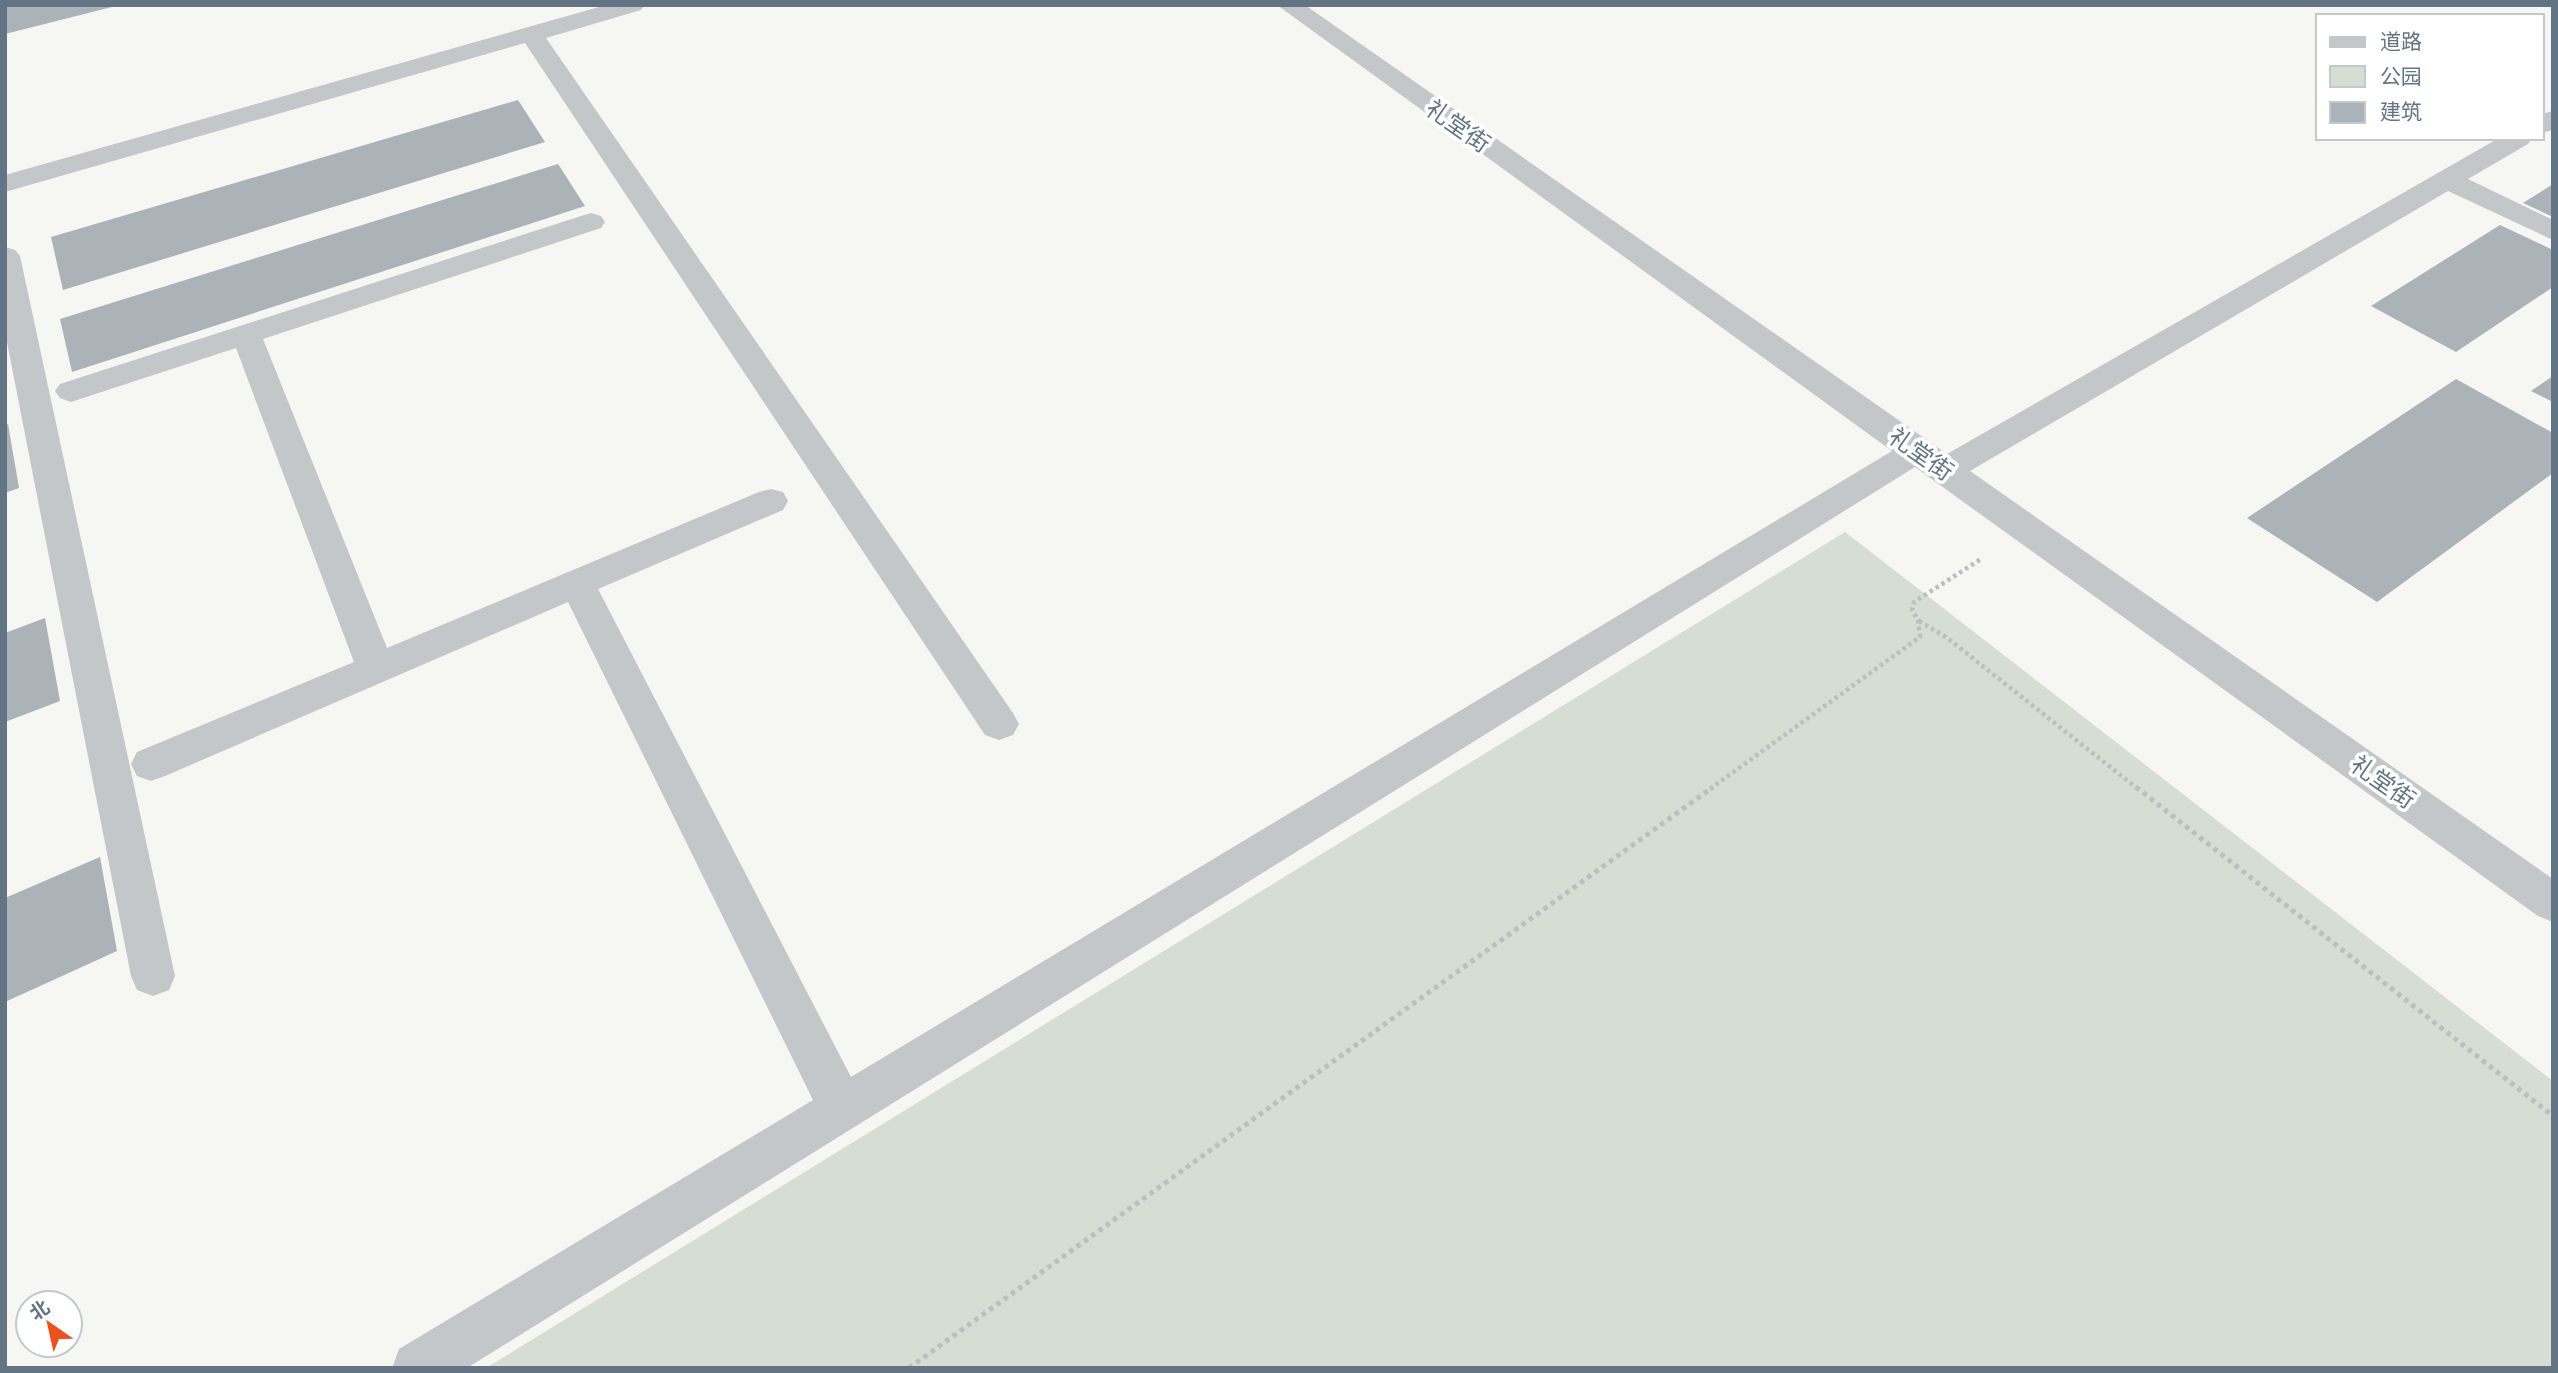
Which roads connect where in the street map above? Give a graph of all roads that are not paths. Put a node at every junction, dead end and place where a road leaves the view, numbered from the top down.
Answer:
1 (633, 5) edge
2 (1289, 5) edge
3 (540, 22) edge
4 (2516, 140) edge
5 (2448, 180) junction
6 (5, 184) edge
7 (591, 222) dead end
8 (2553, 231) edge
9 (5, 256) edge
10 (246, 334) junction
11 (71, 391) dead end
12 (1930, 461) junction
13 (771, 501) dead end
14 (577, 583) junction
15 (376, 668) junction
16 (999, 724) dead end
17 (151, 764) dead end
18 (2553, 903) edge
19 (153, 975) dead end
20 (842, 1108) junction
21 (418, 1368) edge

1 - 3 street
2 - 12 street, 礼堂街
3 - 6 street
3 - 16 street
4 - 5 street
5 - 8 street
5 - 12 street
7 - 10 street
9 - 19 street
10 - 11 street
10 - 15 street
12 - 18 street, 礼堂街
12 - 20 street
13 - 14 street
14 - 15 street
14 - 20 street
15 - 17 street
20 - 21 street

